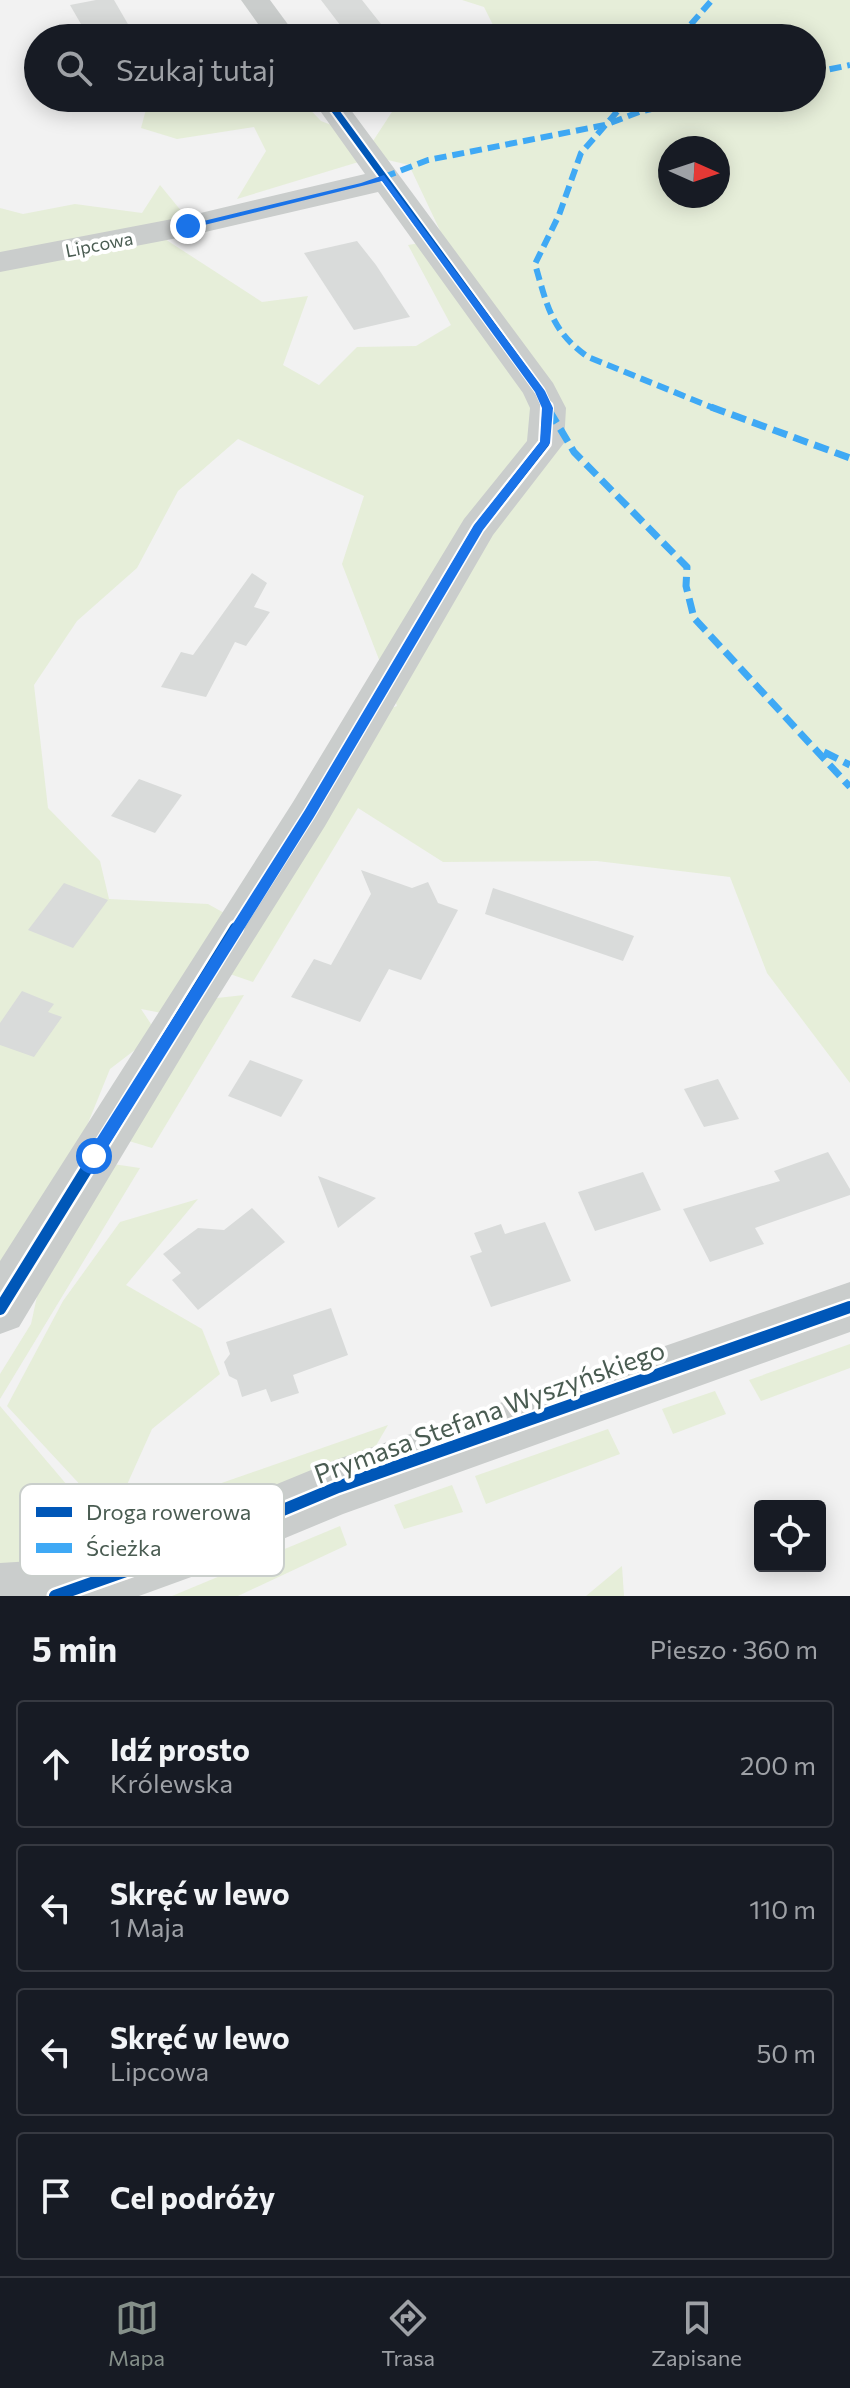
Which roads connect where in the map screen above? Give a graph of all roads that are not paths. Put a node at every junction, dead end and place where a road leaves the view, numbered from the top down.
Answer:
1 (255, 0) edge
2 (273, 24) edge
3 (336, 112) edge
4 (384, 177) junction
5 (0, 262) edge
6 (850, 1307) edge
7 (0, 1309) edge
8 (284, 1510) edge
9 (112, 1576) edge
10 (67, 1592) edge
11 (0, 1593) edge

1 - 2 street
3 - 4 street
4 - 5 street, Lipcowa
4 - 7 street
6 - 8 street, Prymasa Stefana Wyszyńskiego
9 - 10 street, Prymasa Stefana Wyszyńskiego
10 - 11 street, Prymasa Stefana Wyszyńskiego

